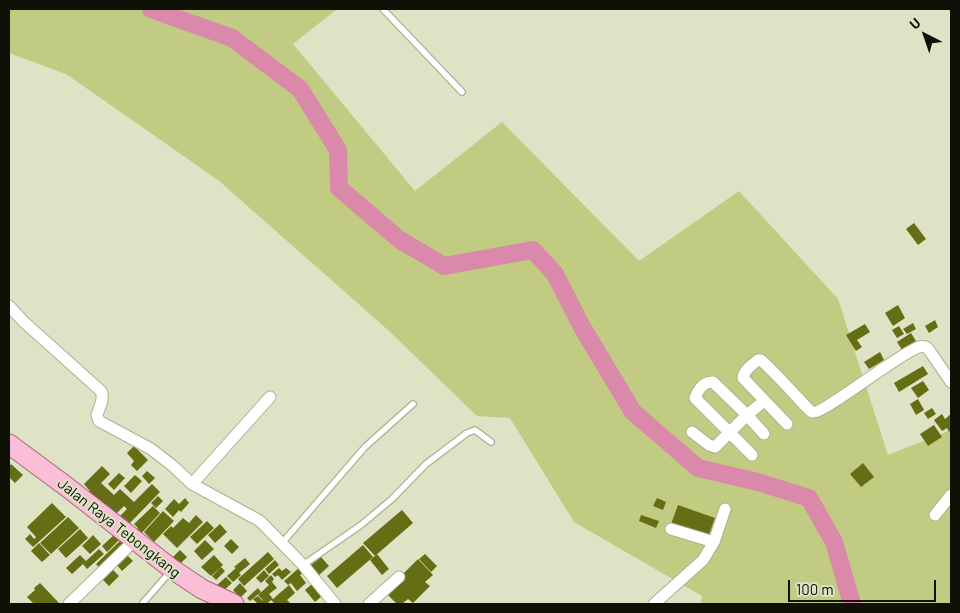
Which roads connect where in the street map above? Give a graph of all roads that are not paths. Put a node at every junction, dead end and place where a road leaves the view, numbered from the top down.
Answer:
1 (383, 9) edge
2 (462, 92) dead end
3 (9, 306) edge
4 (951, 382) edge
5 (270, 397) dead end
6 (764, 401) junction
7 (413, 404) dead end
8 (747, 415) junction
9 (787, 424) dead end
10 (692, 432) dead end
11 (730, 432) junction
12 (764, 434) dead end
13 (491, 442) dead end
14 (9, 444) edge
15 (752, 455) dead end
16 (192, 484) junction
17 (951, 495) edge
18 (725, 509) dead end
19 (936, 515) dead end
20 (671, 529) dead end
21 (135, 540) junction
22 (714, 542) junction
23 (282, 543) junction
24 (303, 565) junction
25 (172, 569) junction
26 (399, 577) dead end
27 (69, 604) edge
28 (142, 604) edge
29 (234, 604) edge
30 (335, 604) edge
31 (369, 604) edge
32 (654, 604) edge

1 - 2 lane
3 - 16 street
4 - 6 street
5 - 16 street
6 - 8 street
6 - 9 street
7 - 23 lane
8 - 11 street
8 - 11 street
8 - 12 street
10 - 11 street
11 - 15 street
13 - 24 lane
14 - 21 main road, Jalan Raya Tebongkang
16 - 23 street
17 - 19 street
18 - 22 street
20 - 22 street
21 - 25 main road, Jalan Raya Tebongkang
21 - 27 street
22 - 32 street
23 - 24 street
24 - 30 street
25 - 28 lane
25 - 29 main road, Jalan Raya Tebongkang
26 - 31 street

